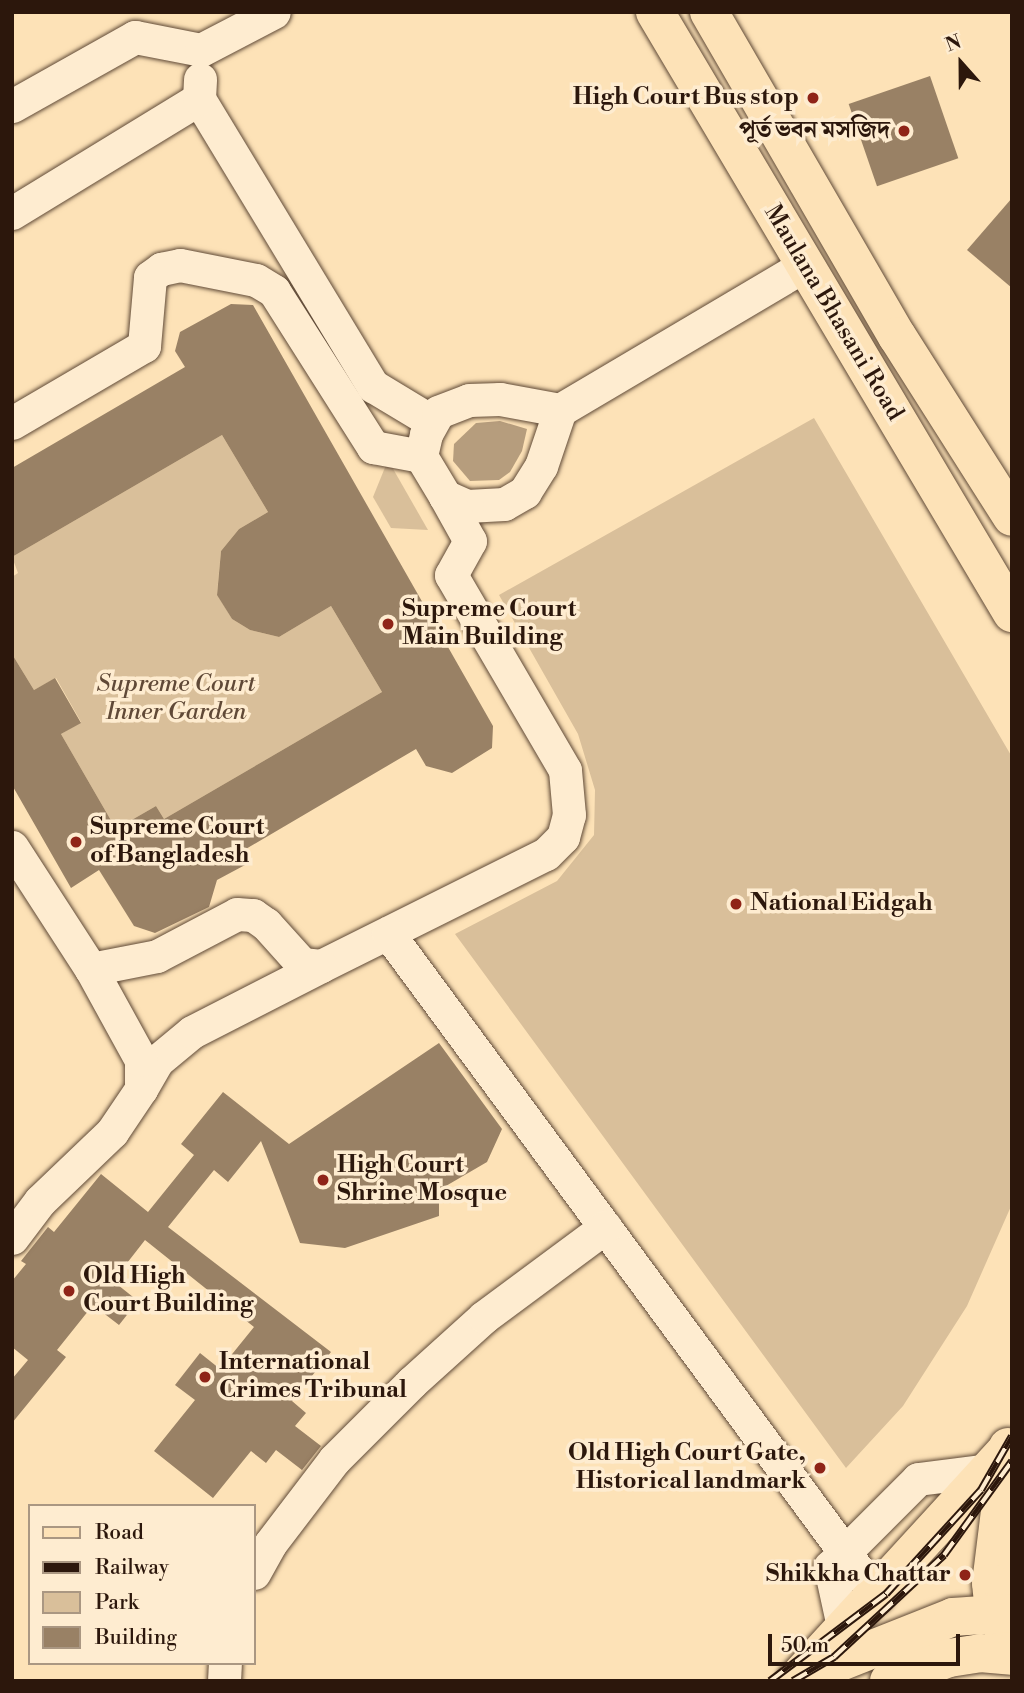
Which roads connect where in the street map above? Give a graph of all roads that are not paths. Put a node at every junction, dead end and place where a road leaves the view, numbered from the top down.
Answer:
1 (274, 12) edge
2 (655, 12) edge
3 (709, 12) edge
4 (201, 50) junction
5 (199, 99) junction
6 (12, 106) edge
7 (12, 213) edge
8 (805, 265) junction
9 (560, 410) junction
10 (431, 421) junction
11 (12, 423) edge
12 (421, 456) junction
13 (444, 496) junction
14 (1007, 501) edge
15 (1012, 613) edge
16 (12, 847) edge
17 (388, 933) junction
18 (321, 966) junction
19 (91, 969) junction
20 (141, 1088) junction
21 (605, 1227) junction
22 (12, 1238) edge
23 (1003, 1451) edge
24 (844, 1552) junction
25 (256, 1569) edge
26 (877, 1596) junction
27 (1003, 1612) edge
28 (844, 1631) junction
29 (1012, 1646) edge
30 (1012, 1656) edge
31 (796, 1681) edge
32 (889, 1681) edge

1 - 4 lane
2 - 8 main road, Maulana Bhasani Road
3 - 14 main road, Maulana Bhasani Road
4 - 5 lane
4 - 6 lane
5 - 7 lane
5 - 10 lane
8 - 9 lane
8 - 15 main road, Maulana Bhasani Road
9 - 10 lane
9 - 13 lane
10 - 12 lane
11 - 12 lane
12 - 13 lane
13 - 17 lane
16 - 19 lane
17 - 18 lane
17 - 21 lane
18 - 19 lane
18 - 20 lane
19 - 20 lane
20 - 22 lane
21 - 24 lane
21 - 25 lane
23 - 24 lane
23 - 26 main road
23 - 27 main road
24 - 26 lane
24 - 28 lane
26 - 28 main road
27 - 29 main road
27 - 31 main road
28 - 31 main road
30 - 32 main road

